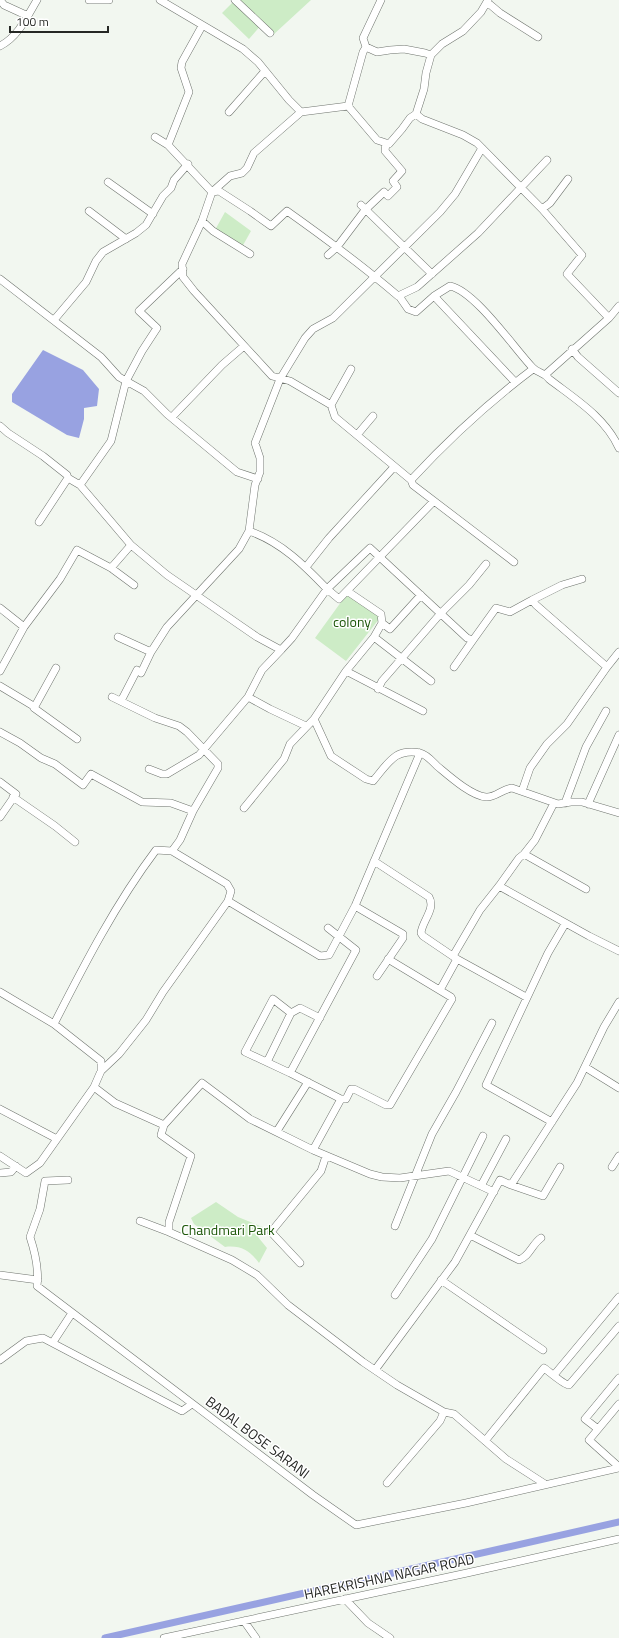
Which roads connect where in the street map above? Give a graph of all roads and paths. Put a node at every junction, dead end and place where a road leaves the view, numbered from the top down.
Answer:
1 (0, 0) edge
2 (37, 0) edge
3 (89, 0) edge
4 (109, 0) edge
5 (160, 0) edge
6 (235, 0) edge
7 (381, 0) edge
8 (487, 1) edge
9 (28, 16) junction
10 (202, 26) junction
11 (270, 33) dead end
12 (538, 37) dead end
13 (0, 46) edge
14 (366, 47) junction
15 (431, 55) junction
16 (265, 71) junction
17 (348, 106) junction
18 (229, 112) dead end
19 (301, 112) junction
20 (416, 114) junction
21 (155, 137) dead end
22 (386, 143) junction
23 (168, 145) junction
24 (482, 148) junction
25 (547, 160) dead end
26 (188, 164) junction
27 (568, 179) dead end
28 (108, 182) dead end
29 (521, 189) junction
30 (212, 192) junction
31 (363, 207) junction
32 (542, 209) junction
33 (89, 211) dead end
34 (153, 214) junction
35 (202, 221) junction
36 (126, 239) junction
37 (337, 247) junction
38 (404, 248) junction
39 (250, 254) dead end
40 (328, 255) dead end
41 (182, 269) junction
42 (432, 274) junction
43 (375, 276) junction
44 (0, 279) edge
45 (399, 296) junction
46 (434, 296) junction
47 (618, 310) edge
48 (609, 318) junction
49 (54, 320) junction
50 (244, 346) junction
51 (572, 349) junction
52 (351, 369) dead end
53 (533, 369) junction
54 (546, 374) junction
55 (126, 380) junction
56 (280, 380) junction
57 (515, 382) junction
58 (619, 393) edge
59 (331, 405) junction
60 (373, 416) dead end
61 (172, 417) junction
62 (0, 426) edge
63 (356, 435) junction
64 (619, 448) edge
65 (394, 467) junction
66 (68, 478) junction
67 (258, 479) junction
68 (411, 480) junction
69 (80, 485) junction
70 (434, 501) junction
71 (39, 522) dead end
72 (249, 531) junction
73 (132, 545) junction
74 (380, 556) junction
75 (514, 562) dead end
76 (486, 564) dead end
77 (306, 567) junction
78 (111, 568) junction
79 (582, 579) dead end
80 (134, 585) dead end
81 (327, 589) junction
82 (347, 591) junction
83 (421, 594) junction
84 (196, 595) junction
85 (532, 600) junction
86 (0, 608) edge
87 (441, 613) junction
88 (382, 623) junction
89 (24, 627) junction
90 (118, 637) dead end
91 (374, 637) junction
92 (473, 640) junction
93 (281, 650) junction
94 (151, 652) junction
95 (618, 655) edge
96 (402, 657) junction
97 (607, 666) junction
98 (454, 667) dead end
99 (56, 668) dead end
100 (0, 671) edge
101 (346, 671) junction
102 (431, 681) dead end
103 (0, 686) edge
104 (378, 689) junction
105 (112, 697) dead end
106 (248, 697) junction
107 (121, 701) junction
108 (35, 707) junction
109 (423, 711) dead end
110 (606, 711) dead end
111 (314, 719) junction
112 (306, 726) junction
113 (1, 733) edge
114 (619, 735) edge
115 (77, 739) dead end
116 (204, 749) junction
117 (420, 753) junction
118 (149, 769) dead end
119 (0, 782) edge
120 (522, 791) junction
121 (13, 797) junction
122 (554, 803) junction
123 (565, 803) junction
124 (588, 804) junction
125 (244, 808) dead end
126 (193, 811) junction
127 (619, 813) edge
128 (0, 817) edge
129 (75, 842) dead end
130 (172, 851) junction
131 (524, 854) junction
132 (374, 861) junction
133 (499, 886) junction
134 (586, 889) dead end
135 (228, 901) junction
136 (355, 906) junction
137 (565, 924) junction
138 (328, 928) dead end
139 (338, 937) junction
140 (619, 951) edge
141 (455, 958) junction
142 (388, 959) junction
143 (377, 976) dead end
144 (440, 990) junction
145 (0, 992) edge
146 (526, 997) junction
147 (619, 1002) edge
148 (291, 1013) junction
149 (320, 1018) junction
150 (492, 1023) dead end
151 (54, 1024) junction
152 (267, 1062) junction
153 (585, 1067) junction
154 (101, 1071) junction
155 (290, 1073) junction
156 (308, 1082) junction
157 (94, 1087) junction
158 (619, 1088) edge
159 (341, 1098) junction
160 (0, 1109) edge
161 (552, 1122) junction
162 (164, 1125) junction
163 (277, 1131) junction
164 (483, 1136) dead end
165 (57, 1139) junction
166 (506, 1139) dead end
167 (313, 1150) junction
168 (0, 1156) edge
169 (326, 1156) junction
170 (619, 1156) edge
171 (16, 1166) junction
172 (560, 1167) dead end
173 (612, 1167) dead end
174 (0, 1174) edge
175 (414, 1176) junction
176 (463, 1178) junction
177 (68, 1180) dead end
178 (511, 1185) junction
179 (481, 1186) junction
180 (494, 1192) junction
181 (140, 1221) dead end
182 (395, 1226) dead end
183 (169, 1232) junction
184 (470, 1235) junction
185 (541, 1238) dead end
186 (300, 1263) dead end
187 (0, 1275) edge
188 (38, 1280) junction
189 (441, 1280) junction
190 (396, 1296) dead end
191 (619, 1297) edge
192 (72, 1313) junction
193 (619, 1326) edge
194 (53, 1342) junction
195 (543, 1350) dead end
196 (0, 1360) edge
197 (375, 1370) junction
198 (554, 1375) junction
199 (619, 1378) edge
200 (192, 1404) junction
201 (619, 1404) edge
202 (444, 1412) junction
203 (598, 1429) junction
204 (485, 1440) junction
205 (619, 1467) edge
206 (387, 1483) dead end
207 (545, 1484) junction
208 (619, 1538) edge
209 (345, 1599) junction
210 (244, 1621) junction
211 (180, 1636) edge
212 (164, 1638) edge
213 (256, 1638) edge
214 (390, 1638) edge

1 - 9 street
2 - 9 street
3 - 4 street
5 - 10 street
6 - 11 street
7 - 14 street
8 - 12 street
8 - 15 street
9 - 13 street
10 - 16 street
10 - 23 street
14 - 15 street
14 - 17 street
15 - 20 street
16 - 18 street
16 - 19 street
17 - 19 street
17 - 22 street
19 - 30 street
20 - 22 street
20 - 24 street
21 - 23 street
22 - 31 street
23 - 26 street
24 - 29 street
24 - 38 street
25 - 29 street
26 - 30 street
26 - 34 street
27 - 32 street
28 - 34 street
29 - 32 street
29 - 42 street
30 - 35 street
30 - 37 street
31 - 37 street
31 - 38 street
32 - 48 street
33 - 36 street
34 - 36 street
35 - 39 street
35 - 41 street
36 - 49 street
37 - 40 street
37 - 43 street
38 - 42 street
38 - 43 street
41 - 50 street
41 - 55 street
42 - 45 street
43 - 45 street
43 - 56 street
44 - 49 street
45 - 46 street
46 - 53 street
46 - 57 street
47 - 48 street
48 - 51 street
49 - 55 street
50 - 56 street
50 - 61 street
51 - 54 street
51 - 58 street
52 - 59 street
53 - 54 street
53 - 57 street
54 - 64 street
55 - 61 street
55 - 69 street
56 - 59 street
56 - 67 street
57 - 68 street
59 - 63 street
60 - 63 street
61 - 67 street
62 - 66 street
63 - 65 street
65 - 68 street
65 - 77 street
66 - 69 street
66 - 71 street
67 - 72 street
68 - 70 street
69 - 73 street
70 - 74 street
70 - 75 street
72 - 77 street
72 - 84 street
73 - 78 street
73 - 84 street
74 - 81 street
74 - 82 street
74 - 83 street
76 - 87 street
77 - 81 street
78 - 80 street
78 - 89 street
79 - 85 street
81 - 82 street
81 - 93 street
82 - 88 street
83 - 87 street
83 - 88 street
84 - 93 street
84 - 94 street
85 - 92 street
85 - 97 street
86 - 89 street
87 - 92 street
87 - 96 street
88 - 91 street
89 - 100 street
90 - 94 street
91 - 96 street
91 - 101 street
92 - 98 street
93 - 106 street
94 - 107 street
95 - 97 street
96 - 102 street
96 - 104 street
97 - 120 street
99 - 108 street
101 - 104 street
101 - 111 street
103 - 108 street
104 - 109 street
105 - 107 street
106 - 112 street
106 - 116 street
107 - 116 street
108 - 115 street
110 - 123 street
111 - 112 street
111 - 117 street
112 - 125 street
113 - 126 street
114 - 124 street
116 - 118 street
116 - 126 street
117 - 120 street
117 - 132 street
119 - 121 street
120 - 122 street
121 - 128 street
121 - 129 street
122 - 123 street
122 - 131 street
123 - 124 street
124 - 127 street
126 - 130 street
130 - 135 street
130 - 151 street
131 - 133 street
131 - 134 street
132 - 136 street
132 - 141 street
133 - 137 street
133 - 141 street
135 - 139 street
135 - 154 street
136 - 139 street
136 - 142 street
137 - 140 street
137 - 146 street
138 - 139 street
139 - 149 street
141 - 144 street
141 - 146 street
142 - 143 street
142 - 144 street
144 - 159 street
145 - 151 street
146 - 161 street
147 - 153 street
148 - 149 street
148 - 152 street
148 - 152 street
149 - 155 street
150 - 175 street
151 - 154 street
152 - 155 street
153 - 158 street
153 - 161 street
154 - 157 street
155 - 156 street
156 - 159 street
156 - 163 street
157 - 162 street
157 - 165 street
159 - 167 street
160 - 165 street
161 - 178 street
162 - 163 street
162 - 183 street
163 - 167 street
164 - 176 street
165 - 171 street
166 - 179 street
167 - 169 street
168 - 171 street
169 - 175 street
169 - 186 street
170 - 173 street
171 - 174 street
172 - 178 street
175 - 176 street
175 - 182 street
176 - 179 street
176 - 190 street
177 - 188 street, BADAL BOSE SARANI
178 - 180 street
179 - 180 street
180 - 184 street
181 - 183 street
183 - 197 street
184 - 185 street
184 - 189 street
187 - 188 street
188 - 192 street, BADAL BOSE SARANI
189 - 195 street
189 - 197 street
191 - 198 street
192 - 194 street
192 - 200 street, BADAL BOSE SARANI
193 - 198 street
194 - 196 street
194 - 200 street
197 - 202 street
198 - 204 street
199 - 203 street
200 - 207 street, BADAL BOSE SARANI
201 - 203 street
202 - 204 street
202 - 206 street
203 - 205 street
204 - 207 street
205 - 207 street, BADAL BOSE SARANI
208 - 209 street, HAREKRISHNA NAGAR ROAD
209 - 210 street, HAREKRISHNA NAGAR ROAD
209 - 214 street
210 - 211 street, HAREKRISHNA NAGAR ROAD
210 - 213 street
211 - 212 street, HAREKRISHNA NAGAR ROAD

